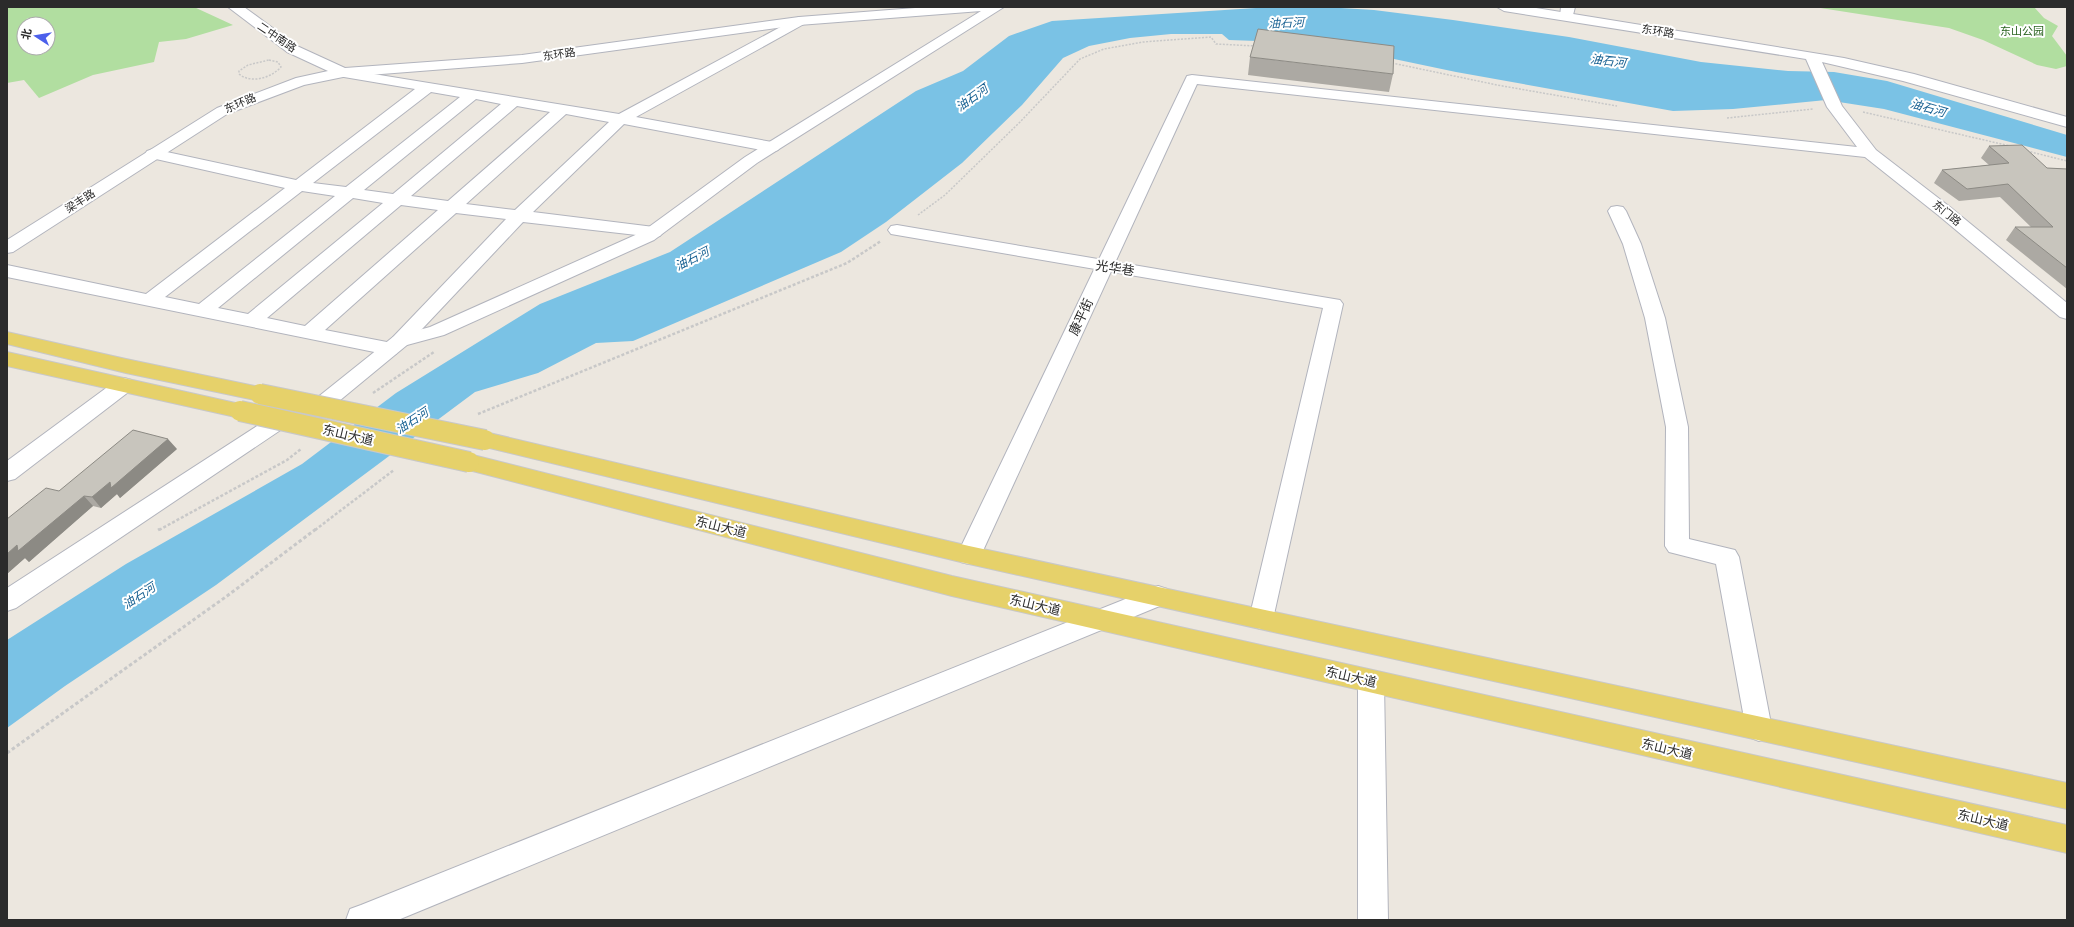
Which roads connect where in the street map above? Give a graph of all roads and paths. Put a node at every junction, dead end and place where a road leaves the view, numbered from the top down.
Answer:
1 (235, 7) edge
2 (981, 7) edge
3 (997, 7) edge
4 (1504, 7) edge
5 (1568, 11) edge
6 (799, 21) junction
7 (1256, 46) edge
8 (1814, 60) junction
9 (1390, 62) edge
10 (279, 70) joint
11 (343, 73) junction
12 (428, 87) junction
13 (473, 94) junction
14 (514, 101) junction
15 (1622, 107) dead end
16 (563, 109) junction
17 (1814, 109) dead end
18 (1862, 112) dead end
19 (622, 119) junction
20 (1724, 119) dead end
21 (2067, 122) edge
22 (772, 147) junction
23 (2016, 148) edge
24 (2023, 150) edge
25 (1870, 153) junction
26 (153, 154) junction
27 (2067, 161) edge
28 (299, 186) junction
29 (349, 193) junction
30 (397, 199) junction
31 (452, 207) junction
32 (1617, 211) dead end
33 (519, 216) junction
34 (897, 230) junction
35 (654, 232) junction
36 (7, 248) edge
37 (1104, 267) junction
38 (7, 271) edge
39 (150, 300) junction
40 (202, 311) junction
41 (2067, 312) edge
42 (252, 321) junction
43 (309, 333) junction
44 (7, 338) edge
45 (395, 345) junction
46 (7, 359) edge
47 (124, 385) junction
48 (320, 406) junction
49 (473, 416) dead end
50 (281, 420) junction
51 (418, 451) junction
52 (7, 473) edge
53 (969, 555) junction
54 (1158, 596) junction
55 (7, 601) edge
56 (1261, 619) junction
57 (1100, 620) junction
58 (1371, 682) junction
59 (1759, 729) junction
60 (7, 753) edge
61 (2067, 796) edge
62 (2067, 839) edge
63 (361, 920) edge
64 (1373, 920) edge

1 - 11 street, 二中南路
2 - 6 street, 东环路
3 - 22 street
4 - 5 street, 东环路
5 - 8 street, 东环路
6 - 11 street, 东环路
6 - 19 street
7 - 34 path
8 - 21 street, 东环路
8 - 25 street, 东门路
9 - 15 path
10 - 10 path
11 - 12 street
11 - 26 street, 东环路
12 - 13 street
12 - 28 street
13 - 14 street
13 - 29 street
14 - 16 street
14 - 30 street
16 - 19 street
16 - 31 street
17 - 20 path
18 - 23 path
19 - 22 street
19 - 33 street
22 - 35 street
24 - 27 path
25 - 37 street, 康平街
25 - 41 street, 东门路
26 - 28 street
26 - 36 street, 梁丰路
28 - 29 street
28 - 39 street
29 - 30 street
29 - 40 street
30 - 31 street
30 - 42 street
31 - 33 street
31 - 43 street
32 - 59 street
33 - 35 street
33 - 45 street
34 - 37 street, 光华巷
34 - 49 path
35 - 45 street
37 - 53 street, 康平街
37 - 56 street, 光华巷
38 - 39 street
39 - 40 street
40 - 42 street
42 - 43 street
43 - 45 street
44 - 48 main road, 东山大道, bridge
45 - 48 street
46 - 47 main road, 东山大道
47 - 50 main road, 东山大道, bridge
47 - 52 street
48 - 53 main road, 东山大道, bridge
50 - 51 main road, 东山大道, bridge
50 - 55 street
51 - 57 main road, 东山大道, bridge
51 - 60 path
53 - 54 main road, 东山大道
54 - 56 main road, 东山大道
54 - 57 street
56 - 59 main road, 东山大道
57 - 58 main road, 东山大道
57 - 63 street
58 - 62 main road, 东山大道
58 - 64 street
59 - 61 main road, 东山大道

